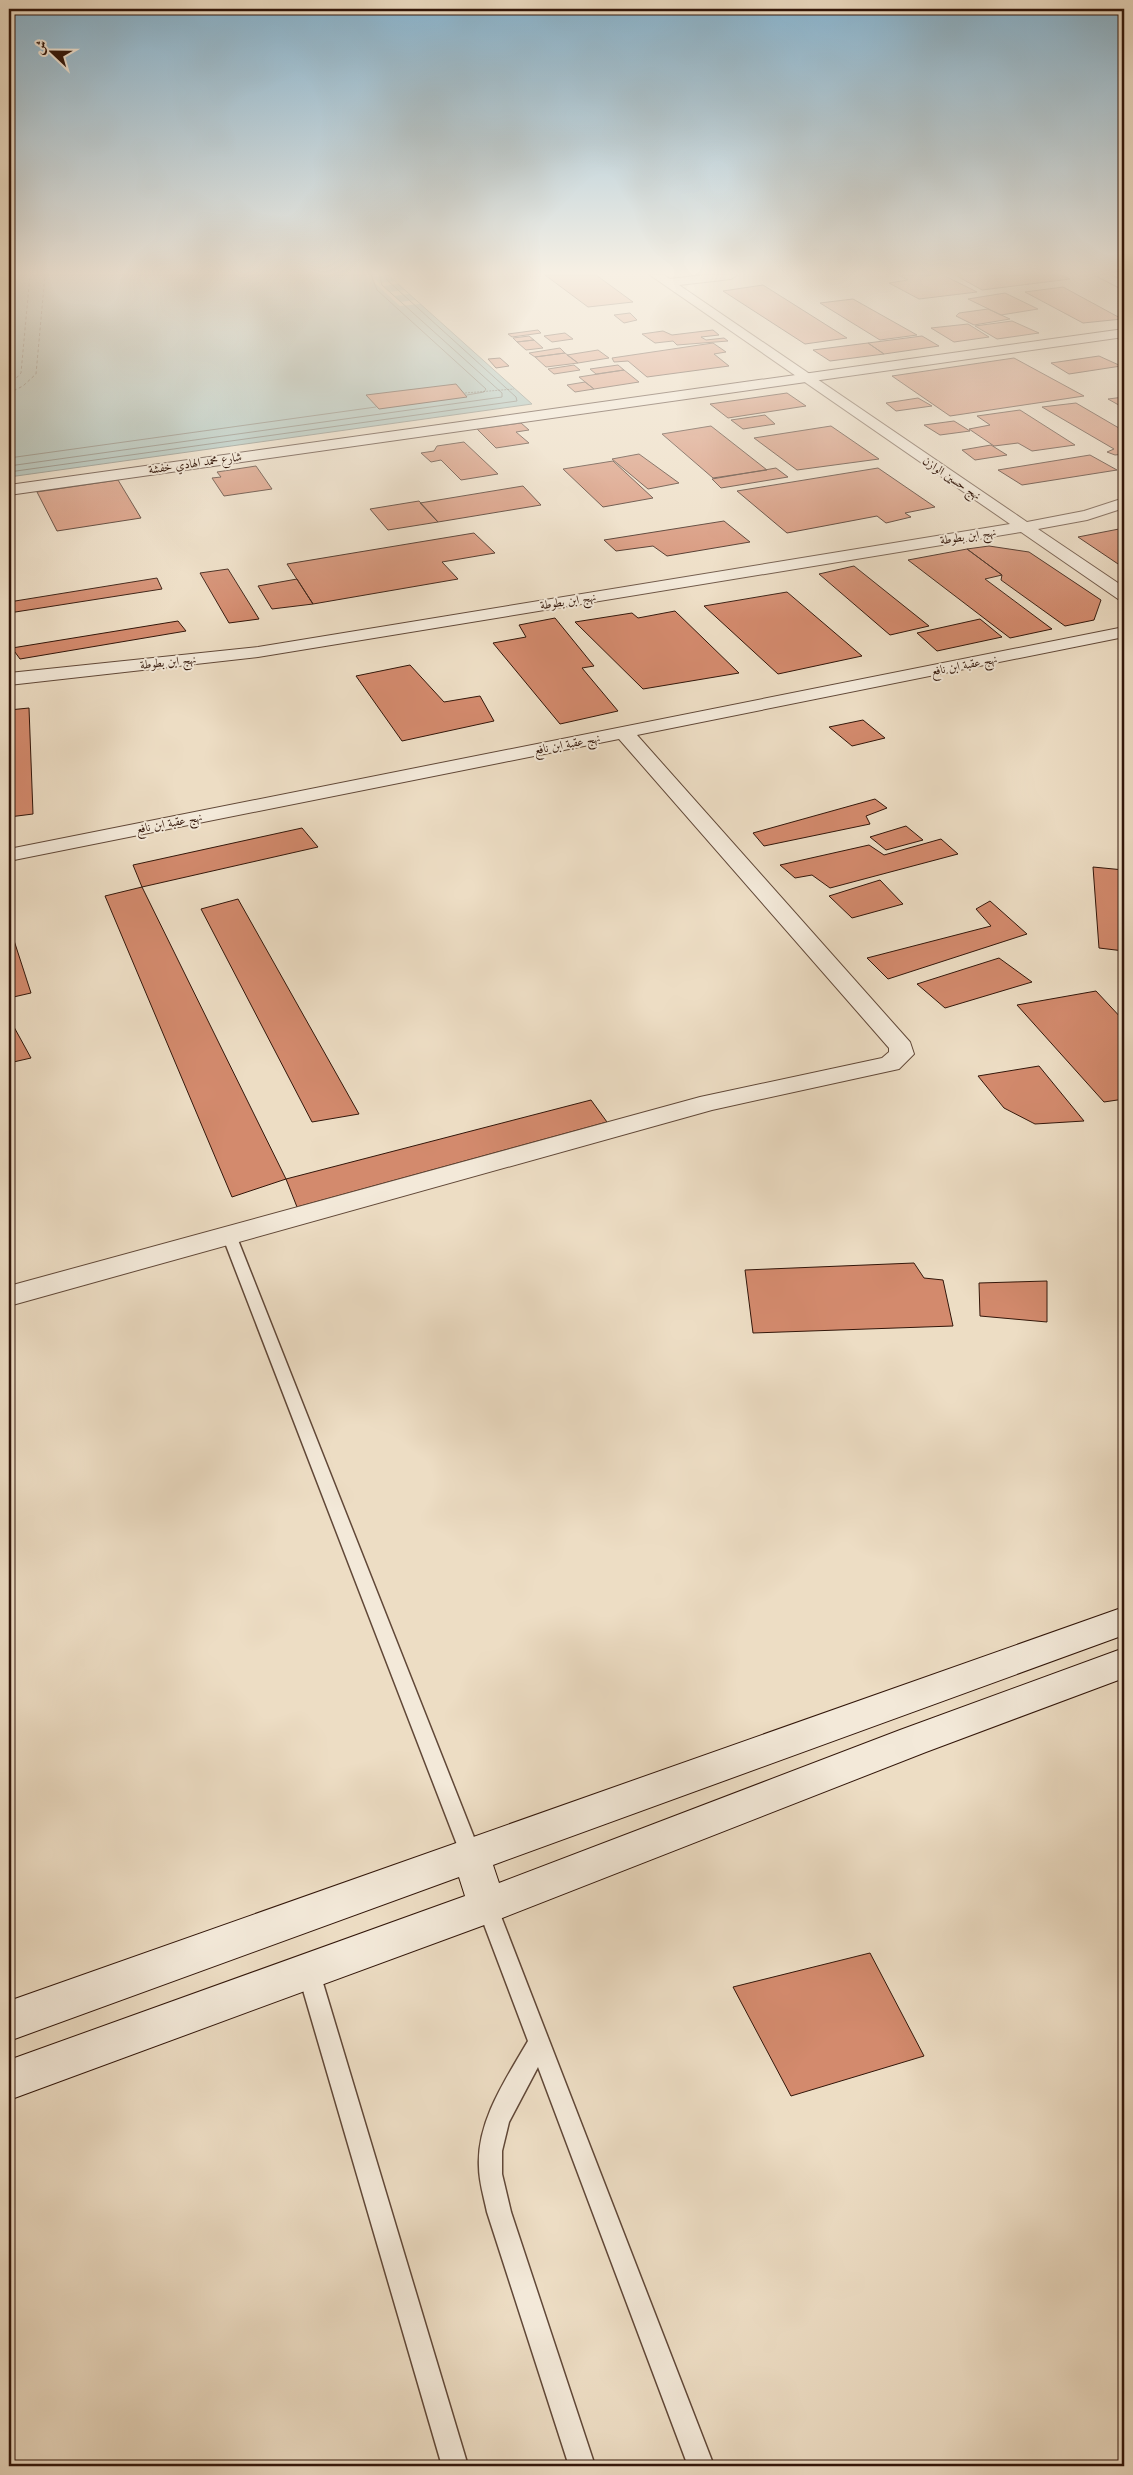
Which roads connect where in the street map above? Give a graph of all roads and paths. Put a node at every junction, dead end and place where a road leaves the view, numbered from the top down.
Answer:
1 (496, 390) edge
2 (708, 390) edge
3 (823, 390) edge
4 (465, 393) dead end
5 (9, 490) edge
6 (1124, 503) edge
7 (1024, 527) junction
8 (1124, 595) edge
9 (1124, 632) edge
10 (9, 678) edge
11 (624, 733) junction
12 (9, 856) edge
13 (229, 1235) junction
14 (9, 1296) edge
15 (1124, 1621) edge
16 (1124, 1663) edge
17 (891, 1706) junction
18 (913, 1741) junction
19 (471, 1855) junction
20 (487, 1906) junction
21 (309, 1973) junction
22 (9, 2021) edge
23 (539, 2043) junction
24 (9, 2080) edge
25 (455, 2466) edge
26 (582, 2466) edge
27 (701, 2466) edge

1 - 4 path
2 - 5 street, شارع محمد الهادي خفشة
3 - 7 street, نهج حسين الوازن
6 - 7 street, نهج ابن بطوطة
7 - 8 street, نهج حسين الوازن
7 - 10 street, نهج ابن بطوطة
9 - 11 street, نهج عقبة ابن نافع
11 - 12 street, نهج عقبة ابن نافع
11 - 13 street
13 - 14 street
13 - 19 lane
15 - 17 street
16 - 18 street
17 - 18 street
17 - 19 street
18 - 20 street
19 - 20 street
19 - 22 street
20 - 21 street
20 - 23 lane
21 - 24 street
21 - 25 lane
23 - 26 lane
23 - 27 lane

